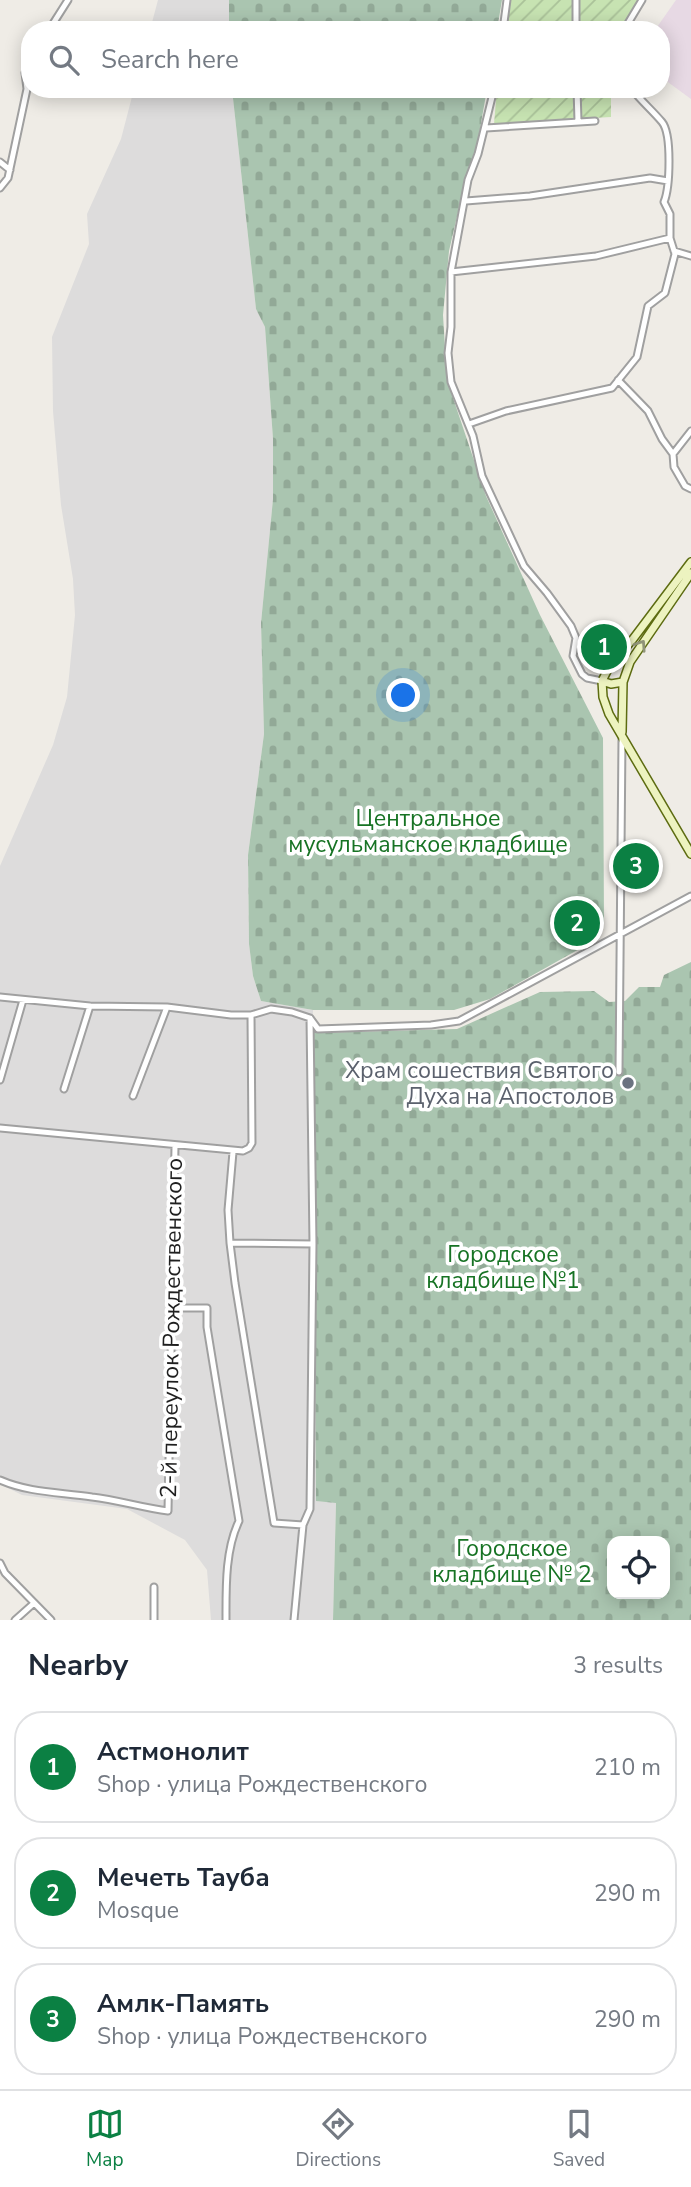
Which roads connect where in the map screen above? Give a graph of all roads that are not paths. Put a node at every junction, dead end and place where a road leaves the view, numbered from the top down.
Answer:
1 (68, 0) edge
2 (507, 0) edge
3 (576, 0) edge
4 (642, 0) edge
5 (55, 21) edge
6 (504, 21) edge
7 (576, 21) edge
8 (629, 21) edge
9 (25, 98) edge
10 (492, 98) edge
11 (577, 98) edge
12 (638, 98) edge
13 (578, 121) junction
14 (595, 121) dead end
15 (486, 128) junction
16 (0, 162) edge
17 (10, 170) junction
18 (668, 181) junction
19 (0, 188) edge
20 (466, 201) junction
21 (670, 238) junction
22 (674, 251) junction
23 (691, 256) edge
24 (451, 272) junction
25 (618, 380) junction
26 (469, 424) junction
27 (691, 431) edge
28 (673, 454) junction
29 (691, 489) edge
30 (691, 562) edge
31 (691, 573) edge
32 (609, 667) junction
33 (625, 674) junction
34 (602, 681) junction
35 (622, 682) junction
36 (622, 733) junction
37 (691, 854) edge
38 (691, 896) edge
39 (619, 935) junction
40 (0, 998) edge
41 (23, 1000) junction
42 (90, 1006) junction
43 (167, 1007) junction
44 (251, 1015) junction
45 (310, 1018) junction
46 (620, 1072) dead end
47 (0, 1080) edge
48 (64, 1089) dead end
49 (133, 1096) dead end
50 (0, 1128) edge
51 (175, 1146) junction
52 (233, 1152) junction
53 (230, 1243) junction
54 (313, 1244) junction
55 (172, 1308) junction
56 (0, 1480) edge
57 (303, 1525) junction
58 (0, 1563) edge
59 (2, 1575) edge
60 (154, 1587) dead end
61 (33, 1604) junction
62 (15, 1620) edge
63 (51, 1620) edge
64 (154, 1620) edge
65 (226, 1620) edge
66 (294, 1620) edge

1 - 5 street
2 - 6 street
3 - 7 street
4 - 8 street
9 - 17 street
10 - 15 street
11 - 13 street
12 - 18 street
13 - 14 street
13 - 15 street
15 - 20 street
16 - 17 street
17 - 19 street
18 - 20 street
18 - 21 street
20 - 24 street
21 - 22 street
21 - 24 street
22 - 23 street
22 - 25 street
24 - 26 street
25 - 26 street
25 - 28 street
26 - 34 street
27 - 28 street
28 - 29 street
30 - 32 main road
33 -> 31 main road
32 - 33 main road
32 - 34 main road
33 - 35 main road
34 - 35 main road
34 - 36 main road
35 - 36 main road
36 - 37 main road
36 - 39 street
38 - 39 street
39 - 45 street
39 - 46 street
40 - 41 street
41 - 42 street
41 - 47 street
42 - 43 street
42 - 48 street
43 - 44 street
43 - 49 street
44 - 45 street
44 - 52 street
45 - 54 street
50 - 51 street
51 - 52 street
51 - 55 street, 2-й переулок Рождественского
52 - 53 street
53 - 54 street
53 - 57 street
54 - 57 street
55 - 56 street, 2-й переулок Рождественского
55 - 65 street
57 - 66 street
58 - 59 street
59 - 61 street
60 - 64 street
61 - 62 street
61 - 63 street

